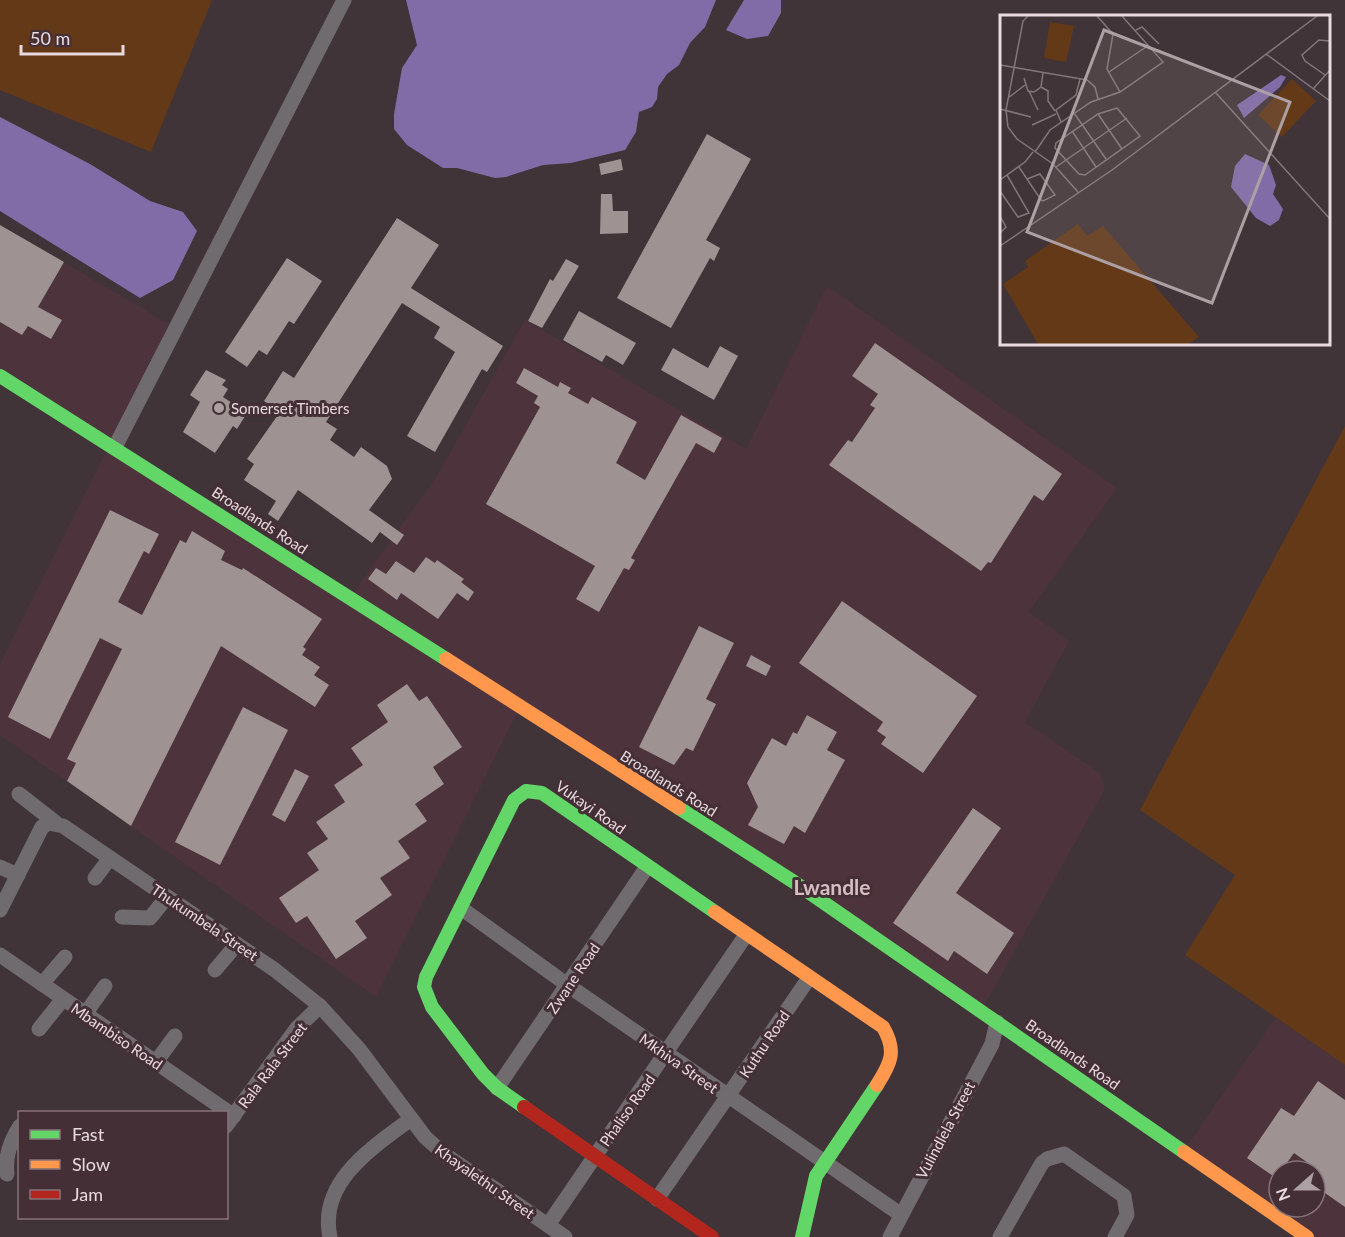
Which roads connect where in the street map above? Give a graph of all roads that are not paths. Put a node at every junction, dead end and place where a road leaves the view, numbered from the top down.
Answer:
1 (344, 0) edge
2 (0, 376) edge
3 (115, 447) junction
4 (19, 794) dead end
5 (56, 823) junction
6 (110, 858) junction
7 (0, 867) edge
8 (647, 867) junction
9 (18, 875) junction
10 (95, 879) dead end
11 (167, 897) junction
12 (461, 908) junction
13 (0, 910) edge
14 (122, 917) dead end
15 (746, 935) junction
16 (237, 944) junction
17 (0, 955) edge
18 (65, 957) dead end
19 (215, 970) dead end
20 (809, 978) junction
21 (42, 984) junction
22 (105, 986) dead end
23 (568, 986) junction
24 (63, 999) junction
25 (320, 1006) junction
26 (85, 1014) junction
27 (997, 1022) junction
28 (39, 1029) dead end
29 (175, 1036) dead end
30 (667, 1054) junction
31 (156, 1062) junction
32 (497, 1088) junction
33 (728, 1097) junction
34 (217, 1111) edge
35 (411, 1119) junction
36 (230, 1121) edge
37 (18, 1130) edge
38 (595, 1156) junction
39 (825, 1163) junction
40 (9, 1175) edge
41 (657, 1199) junction
42 (900, 1214) junction
43 (548, 1225) junction
44 (330, 1237) edge
45 (565, 1237) edge
46 (712, 1237) edge
47 (802, 1237) edge
48 (890, 1237) edge
49 (1000, 1237) edge
50 (1115, 1237) edge
51 (1307, 1237) edge

1 - 3 street
2 - 3 main road, Broadlands Road
3 - 27 main road, Broadlands Road
4 - 5 street, Thukumbela Street
5 - 6 street, Thukumbela Street
5 - 9 street
6 - 10 street
6 - 11 street, Thukumbela Street
7 - 9 street
8 - 12 main road, Vukayi Road
8 - 15 main road, Vukayi Road
8 - 23 street, Zwane Road
9 - 13 street
11 - 14 street
11 - 16 street, Thukumbela Street
12 - 23 street, Mkhiva Street
12 - 32 main road, Vukayi Road
15 - 20 main road, Vukayi Road
15 - 30 street, Phaliso Road
16 - 19 street
16 - 25 street, Thukumbela Street
17 - 21 street, Mbambiso Road
18 - 21 street
20 - 33 street, Kuthu Road
20 - 39 main road, Vukayi Road
21 - 24 street, Mbambiso Road
22 - 26 street
23 - 30 street, Mkhiva Street
23 - 32 street, Zwane Road
24 - 26 street, Mbambiso Road
24 - 28 street
25 - 35 street, Thukumbela Street
25 - 36 street, Rala Rala Street
26 - 31 street, Mbambiso Road
27 - 42 street, Vulindlela Street
27 - 51 main road, Broadlands Road
29 - 31 street
30 - 33 street, Mkhiva Street
30 - 38 street, Phaliso Road
31 - 34 street, Mbambiso Road
32 - 38 main road, Vukayi Road
33 - 39 street, Mkhiva Street
33 - 41 street, Kuthu Road
35 - 43 street, Khayalethu Street
35 - 44 street
37 - 40 street
38 - 41 main road, Vukayi Road
38 - 43 street, Phaliso Road
39 - 42 street, Mkhiva Street
39 - 47 main road, Vukayi Road
41 - 46 main road, Vukayi Road
42 - 48 street, Vulindlela Street
43 - 45 street, Khayalethu Street
49 - 50 street

